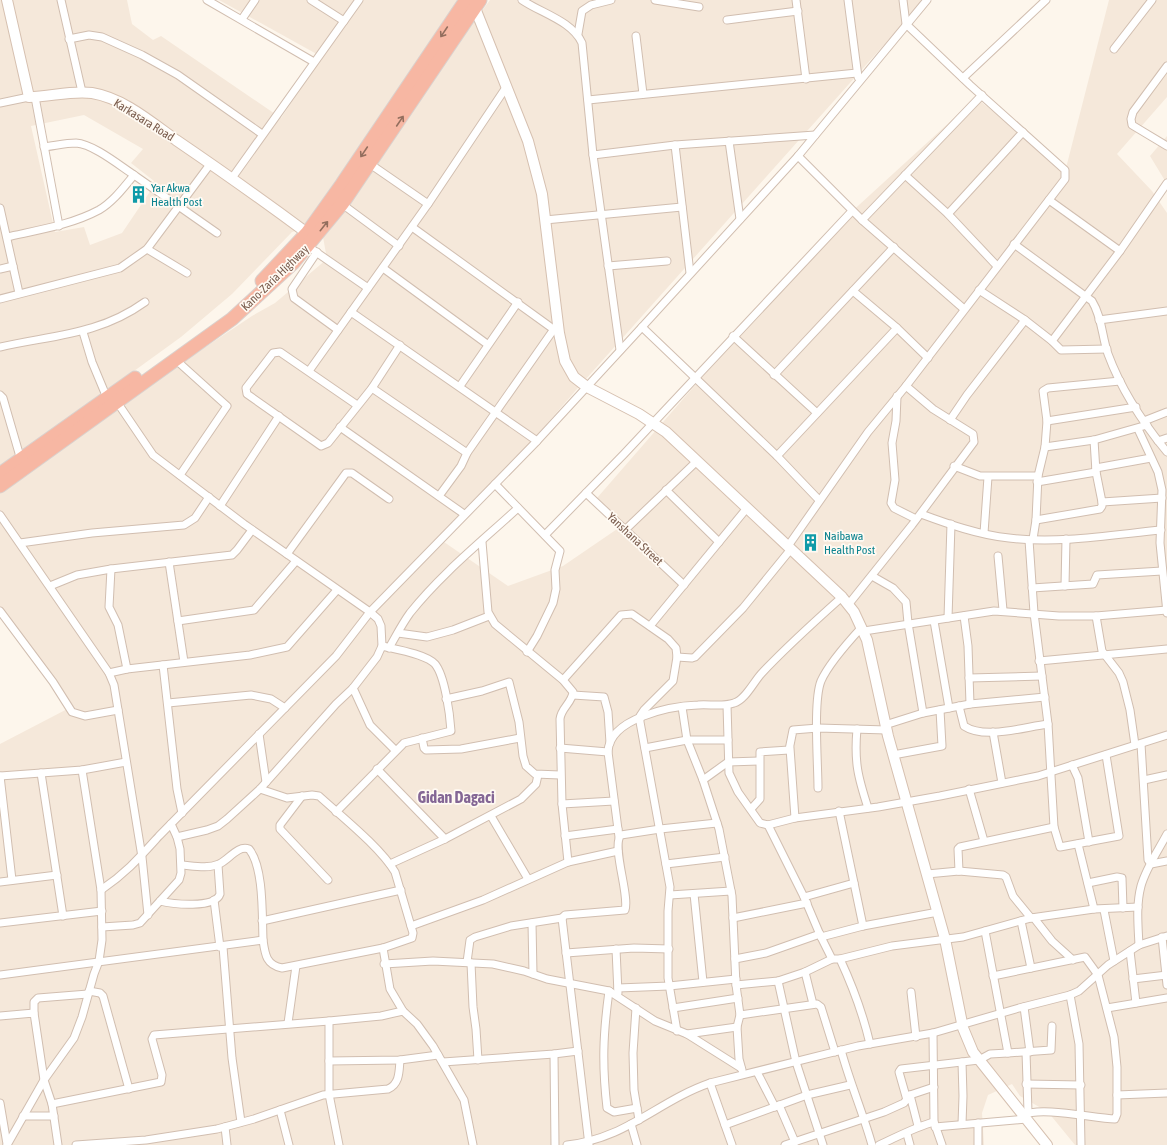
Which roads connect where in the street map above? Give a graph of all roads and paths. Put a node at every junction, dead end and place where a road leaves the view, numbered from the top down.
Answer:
1 (7, 0) edge
2 (61, 0) edge
3 (207, 0) edge
4 (255, 0) edge
5 (311, 0) edge
6 (359, 0) edge
7 (522, 0) edge
8 (611, 0) edge
9 (655, 0) edge
10 (796, 0) edge
11 (848, 0) edge
12 (903, 0) edge
13 (927, 0) edge
14 (1046, 0) edge
15 (1152, 0) edge
16 (472, 2) edge
17 (699, 7) dead end
18 (798, 11) junction
19 (242, 19) junction
20 (727, 20) dead end
21 (344, 21) junction
22 (906, 24) junction
23 (578, 34) junction
24 (636, 36) dead end
25 (69, 39) junction
26 (1114, 49) dead end
27 (314, 62) junction
28 (1167, 66) edge
29 (857, 73) junction
30 (806, 78) junction
31 (963, 78) junction
32 (858, 82) junction
33 (507, 86) junction
34 (82, 92) junction
35 (642, 94) junction
36 (982, 95) junction
37 (32, 97) junction
38 (588, 100) junction
39 (0, 103) edge
40 (1023, 132) junction
41 (262, 134) junction
42 (815, 135) junction
43 (729, 140) junction
44 (675, 144) junction
45 (1167, 146) edge
46 (44, 147) junction
47 (593, 155) junction
48 (798, 156) junction
49 (211, 163) junction
50 (370, 164) junction
51 (134, 175) junction
52 (905, 175) junction
53 (232, 178) junction
54 (1167, 183) edge
55 (1049, 200) junction
56 (342, 204) junction
57 (428, 204) junction
58 (178, 206) junction
59 (682, 207) junction
60 (0, 208) edge
61 (852, 211) junction
62 (948, 214) junction
63 (601, 216) junction
64 (1, 218) edge
65 (740, 219) junction
66 (545, 220) junction
67 (862, 220) junction
68 (59, 226) junction
69 (412, 227) junction
70 (217, 233) dead end
71 (307, 233) junction
72 (6, 237) junction
73 (1014, 244) junction
74 (399, 246) junction
75 (894, 246) junction
76 (147, 249) junction
77 (312, 249) junction
78 (1120, 250) junction
79 (667, 261) dead end
80 (13, 266) junction
81 (608, 266) junction
82 (997, 266) junction
83 (383, 268) junction
84 (0, 269) edge
85 (186, 273) dead end
86 (690, 273) junction
87 (368, 288) junction
88 (979, 290) junction
89 (853, 291) junction
90 (19, 293) junction
91 (1087, 295) junction
92 (0, 299) edge
93 (145, 302) dead end
94 (518, 302) junction
95 (964, 309) junction
96 (1167, 311) edge
97 (351, 312) junction
98 (1025, 320) junction
99 (1099, 320) junction
100 (642, 327) junction
101 (897, 328) junction
102 (338, 330) junction
103 (556, 331) junction
104 (83, 332) junction
105 (733, 336) junction
106 (1052, 341) junction
107 (488, 344) junction
108 (400, 345) junction
109 (0, 347) edge
110 (1107, 349) junction
111 (620, 350) junction
112 (928, 358) junction
113 (176, 360) junction
114 (309, 371) junction
115 (774, 375) junction
116 (695, 378) junction
117 (1120, 381) junction
118 (460, 386) junction
119 (906, 386) junction
120 (587, 387) junction
121 (372, 388) junction
122 (0, 395) edge
123 (897, 396) junction
124 (112, 400) junction
125 (357, 405) junction
126 (1136, 408) junction
127 (496, 412) junction
128 (1167, 412) edge
129 (817, 413) junction
130 (279, 416) junction
131 (950, 420) junction
132 (1047, 421) junction
133 (653, 422) junction
134 (1146, 423) junction
135 (340, 427) junction
136 (1138, 429) junction
137 (1167, 438) edge
138 (1094, 440) junction
139 (537, 441) junction
140 (1158, 441) junction
141 (1045, 447) junction
142 (1167, 451) edge
143 (467, 453) junction
144 (777, 456) junction
145 (1151, 458) junction
146 (21, 460) junction
147 (697, 461) junction
148 (954, 466) junction
149 (1096, 470) junction
150 (0, 474) edge
151 (180, 475) junction
152 (988, 476) junction
153 (1037, 479) junction
154 (495, 484) junction
155 (0, 486) edge
156 (666, 490) junction
157 (586, 493) junction
158 (439, 496) junction
159 (209, 497) junction
160 (1162, 498) junction
161 (389, 499) dead end
162 (819, 500) junction
163 (1102, 502) junction
164 (220, 506) junction
165 (518, 508) junction
166 (747, 508) junction
167 (464, 514) junction
168 (0, 515) edge
169 (918, 516) junction
170 (1036, 520) junction
171 (951, 524) junction
172 (252, 530) junction
173 (625, 530) junction
174 (1162, 530) junction
175 (984, 533) junction
176 (545, 534) junction
177 (1031, 539) junction
178 (1066, 539) junction
179 (482, 542) junction
180 (719, 542) junction
181 (20, 543) junction
182 (789, 547) junction
183 (287, 554) junction
184 (998, 556) dead end
185 (296, 561) junction
186 (169, 562) junction
187 (111, 569) junction
188 (1162, 571) junction
189 (872, 576) junction
190 (684, 584) junction
191 (50, 586) junction
192 (1065, 586) junction
193 (1032, 588) junction
194 (337, 590) junction
195 (845, 601) junction
196 (1003, 610) junction
197 (1167, 610) edge
198 (0, 611) edge
199 (370, 612) junction
200 (1034, 613) junction
201 (1167, 613) edge
202 (489, 616) junction
203 (964, 616) junction
204 (1096, 616) junction
205 (948, 618) junction
206 (178, 621) junction
207 (934, 621) junction
208 (908, 623) junction
209 (650, 626) junction
210 (863, 629) junction
211 (398, 633) junction
212 (386, 647) junction
213 (1167, 649) edge
214 (527, 652) junction
215 (1105, 656) junction
216 (677, 657) junction
217 (1039, 661) junction
218 (184, 662) junction
219 (163, 665) junction
220 (127, 669) junction
221 (109, 673) junction
222 (1042, 676) junction
223 (969, 678) junction
224 (563, 680) junction
225 (353, 688) junction
226 (573, 695) junction
227 (1045, 697) junction
228 (446, 699) junction
229 (168, 704) junction
230 (727, 704) junction
231 (970, 704) junction
232 (959, 706) junction
233 (682, 707) junction
234 (285, 708) junction
235 (949, 708) junction
236 (118, 710) junction
237 (940, 710) junction
238 (924, 713) junction
239 (640, 716) junction
240 (1048, 724) junction
241 (818, 728) junction
242 (886, 728) junction
243 (857, 730) junction
244 (993, 732) junction
245 (259, 734) junction
246 (1167, 735) edge
247 (422, 738) junction
248 (520, 738) junction
249 (687, 740) junction
250 (728, 740) junction
251 (610, 743) junction
252 (1138, 744) junction
253 (560, 748) junction
254 (645, 748) junction
255 (790, 748) junction
256 (395, 750) junction
257 (608, 752) junction
258 (1106, 755) junction
259 (893, 756) junction
260 (759, 761) junction
261 (126, 762) junction
262 (728, 762) junction
263 (1072, 765) junction
264 (377, 769) junction
265 (82, 770) junction
266 (1051, 772) junction
267 (41, 773) junction
268 (538, 775) junction
269 (560, 775) junction
270 (1167, 775) edge
271 (0, 776) edge
272 (703, 780) junction
273 (1144, 780) junction
274 (266, 782) junction
275 (1002, 784) junction
276 (818, 788) dead end
277 (260, 789) junction
278 (969, 789) junction
279 (302, 796) junction
280 (614, 801) junction
281 (906, 801) junction
282 (562, 804) junction
283 (868, 808) junction
284 (751, 809) junction
285 (839, 811) junction
286 (336, 812) junction
287 (182, 813) junction
288 (491, 816) junction
289 (795, 818) junction
290 (717, 823) junction
291 (171, 824) junction
292 (768, 825) junction
293 (1054, 828) junction
294 (618, 829) junction
295 (660, 829) junction
296 (1167, 834) edge
297 (565, 836) junction
298 (177, 837) junction
299 (619, 837) junction
300 (445, 839) junction
301 (984, 841) junction
302 (1089, 842) junction
303 (1078, 844) junction
304 (618, 851) junction
305 (142, 857) junction
306 (725, 857) junction
307 (1167, 861) edge
308 (568, 862) junction
309 (390, 864) junction
310 (666, 864) junction
311 (1150, 864) junction
312 (182, 865) junction
313 (218, 865) junction
314 (959, 871) junction
315 (927, 874) junction
316 (57, 875) junction
317 (528, 879) junction
318 (12, 880) junction
319 (328, 880) dead end
320 (0, 882) edge
321 (854, 883) junction
322 (1088, 883) junction
323 (101, 890) junction
324 (401, 890) junction
325 (731, 891) junction
326 (694, 894) junction
327 (670, 895) junction
328 (214, 900) junction
329 (806, 900) junction
330 (160, 901) junction
331 (1138, 907) junction
332 (1123, 908) junction
333 (1094, 909) junction
334 (1104, 910) junction
335 (102, 911) junction
336 (938, 912) junction
337 (148, 915) junction
338 (63, 916) junction
339 (562, 918) junction
340 (732, 918) junction
341 (1032, 918) junction
342 (262, 921) junction
343 (1021, 921) junction
344 (0, 923) edge
345 (532, 923) junction
346 (411, 926) junction
347 (863, 926) junction
348 (102, 927) junction
349 (985, 931) junction
350 (820, 936) junction
351 (1164, 936) edge
352 (945, 939) junction
353 (263, 940) junction
354 (1139, 945) junction
355 (222, 947) junction
356 (383, 948) junction
357 (616, 949) junction
358 (669, 949) junction
359 (1130, 951) junction
360 (566, 953) junction
361 (734, 959) junction
362 (832, 959) junction
363 (840, 959) junction
364 (1073, 960) junction
365 (1114, 961) junction
366 (100, 962) junction
367 (469, 962) junction
368 (384, 964) junction
369 (296, 966) junction
370 (1031, 968) junction
371 (805, 972) junction
372 (533, 974) junction
373 (0, 975) edge
374 (1098, 975) junction
375 (1166, 975) edge
376 (993, 976) junction
377 (1133, 979) junction
378 (778, 981) junction
379 (703, 982) junction
380 (736, 982) junction
381 (569, 983) junction
382 (1167, 985) edge
383 (669, 986) junction
384 (618, 988) junction
385 (609, 991) junction
386 (912, 992) dead end
387 (88, 993) junction
388 (1070, 995) junction
389 (618, 996) junction
390 (738, 998) junction
391 (1167, 998) edge
392 (1136, 1003) junction
393 (813, 1004) junction
394 (1024, 1007) junction
395 (636, 1008) junction
396 (673, 1008) junction
397 (784, 1008) junction
398 (1107, 1008) junction
399 (403, 1011) junction
400 (34, 1013) junction
401 (1000, 1013) junction
402 (740, 1015) junction
403 (0, 1016) edge
404 (329, 1021) junction
405 (288, 1023) junction
406 (963, 1025) junction
407 (737, 1026) junction
408 (1052, 1026) dead end
409 (230, 1028) junction
410 (677, 1031) junction
411 (934, 1033) junction
412 (687, 1034) junction
413 (916, 1036) junction
414 (870, 1044) junction
415 (578, 1050) junction
416 (838, 1051) junction
417 (1028, 1052) junction
418 (554, 1054) junction
419 (1008, 1054) junction
420 (438, 1055) junction
421 (400, 1060) junction
422 (478, 1060) junction
423 (979, 1060) junction
424 (329, 1061) junction
425 (443, 1062) junction
426 (796, 1062) junction
427 (962, 1062) junction
428 (935, 1065) junction
429 (742, 1071) junction
430 (757, 1072) junction
431 (44, 1080) junction
432 (710, 1083) junction
433 (850, 1084) junction
434 (1026, 1084) junction
435 (1081, 1086) junction
436 (934, 1087) junction
437 (129, 1089) junction
438 (1167, 1093) edge
439 (329, 1094) junction
440 (807, 1095) junction
441 (1117, 1095) junction
442 (909, 1098) junction
443 (0, 1103) edge
444 (52, 1104) junction
445 (777, 1106) junction
446 (637, 1108) junction
447 (280, 1110) junction
448 (1026, 1115) junction
449 (23, 1116) junction
450 (54, 1116) junction
451 (1081, 1116) junction
452 (864, 1119) junction
453 (639, 1120) junction
454 (241, 1122) junction
455 (978, 1123) junction
456 (631, 1124) junction
457 (962, 1124) junction
458 (725, 1125) junction
459 (934, 1125) junction
460 (918, 1126) junction
461 (225, 1127) junction
462 (819, 1133) junction
463 (907, 1134) junction
464 (795, 1142) junction
465 (589, 1144) edge
466 (7, 1145) edge
467 (58, 1145) edge
468 (76, 1145) edge
469 (227, 1145) edge
470 (289, 1145) edge
471 (339, 1145) edge
472 (473, 1145) edge
473 (555, 1145) edge
474 (567, 1145) edge
475 (571, 1145) edge
476 (637, 1145) edge
477 (732, 1145) edge
478 (785, 1145) edge
479 (823, 1145) edge
480 (872, 1145) edge
481 (879, 1145) edge
482 (910, 1145) edge
483 (942, 1145) edge
484 (978, 1145) edge
485 (1047, 1145) edge
486 (1081, 1145) edge

1 - 37 street
2 - 25 street
3 - 19 street
4 - 19 street
5 - 21 street
6 - 21 street
7 - 23 street
8 - 23 street
9 - 17 street
10 - 18 street
11 - 29 street
12 - 22 street
13 - 22 street
14 - 31 street
15 - 26 street
16 - 33 street
50 -> 16 highway, Kano-Zaria Highway
16 -> 71 highway, Kano-Zaria Highway
18 - 20 street
18 - 30 street
19 - 27 street
21 - 27 street
22 - 31 street
22 - 32 street
23 - 38 street
24 - 35 street
25 - 34 street
25 - 41 street
27 - 41 street
28 - 45 street
29 - 30 street
29 - 32 street
30 - 35 street
31 - 36 street
32 - 42 street
33 - 57 street
33 - 66 street
34 - 37 street, Karkasara Road
34 - 49 street, Karkasara Road
35 - 38 street
36 - 40 street
36 - 52 street
37 - 39 street
37 - 46 street
38 - 47 street
40 - 55 street
40 - 62 street
41 - 53 street
42 - 43 street
42 - 48 street
43 - 44 street
43 - 65 street
44 - 47 street
44 - 59 street
46 - 51 street
46 - 68 street
47 - 63 street
48 - 61 street
48 - 65 street
49 - 53 street, Karkasara Road
49 - 58 street
50 - 56 highway, Kano-Zaria Highway
50 - 57 street
51 - 58 street
51 - 68 street
52 - 62 street
52 - 67 street
53 - 71 street, Karkasara Road
54 - 78 street
55 - 73 street
55 - 78 street
56 - 74 street
77 -> 56 highway, Kano-Zaria Highway
57 - 69 street
58 - 70 street
58 - 76 street
59 - 63 street
59 - 86 street
60 - 64 street
61 - 67 street
61 - 105 street
62 - 82 street
63 - 66 street
63 - 81 street
64 - 72 street
65 - 86 street
66 - 103 street
67 - 75 street
68 - 72 street
69 - 74 street
69 - 94 street
71 - 124 highway, Kano-Zaria Highway
72 - 80 street
73 - 82 street
73 - 91 street
74 - 83 street
75 - 89 street
75 - 95 street
76 - 85 street
76 - 90 street
77 - 87 street
77 - 102 street
77 - 113 highway, Kano-Zaria Highway
78 - 91 street
79 - 81 street
80 - 84 street
80 - 90 street
81 - 111 street
82 - 88 street
83 - 87 street
83 - 107 street
86 - 100 street
87 - 97 street
88 - 95 street
88 - 98 street
89 - 101 street
89 - 115 street
90 - 92 street
91 - 99 street
91 - 106 street
93 - 104 street
94 - 103 street
94 - 107 street
95 - 112 street
96 - 99 street
97 - 102 street
97 - 108 street
98 - 106 street
98 - 131 street
99 - 110 street
100 - 111 street
100 - 116 street
101 - 112 street
101 - 129 street
102 - 114 street
103 - 120 street
103 - 127 street
104 - 109 street
104 - 124 street
105 - 115 street
105 - 116 street
106 - 110 street
107 - 118 street
108 - 118 street
108 - 121 street
110 - 117 street
111 - 120 street
112 - 119 street
113 - 124 highway, Kano-Zaria Highway
113 - 151 street
114 - 125 street
114 - 130 street
115 - 129 street
116 - 133 street
116 - 144 street
117 - 126 street
117 - 132 street
118 - 127 street
119 - 123 street
119 - 131 street
120 - 133 street
120 - 139 street
121 - 125 street
121 - 143 street
122 - 146 street
123 - 162 street
123 - 169 street
124 - 146 highway, Kano-Zaria Highway
124 - 151 street
124 - 155 highway, Kano-Zaria Highway
125 - 135 street
126 - 132 street
126 - 134 street
127 - 139 street
127 - 143 street
128 - 134 street
129 - 144 street
130 - 135 street
130 - 164 street
131 - 148 street
132 - 141 street
133 - 147 street
133 - 157 street
134 - 136 street
134 - 140 street
135 - 158 street
136 - 138 street
136 - 145 street
137 - 140 street
138 - 141 street
138 - 149 street
139 - 154 street
140 - 142 street
141 - 153 street
143 - 158 street
144 - 162 street
145 - 149 street
145 - 160 street
146 - 150 highway, Kano-Zaria Highway
147 - 156 street
147 - 166 street
148 - 152 street
148 - 169 street
149 - 153 street
149 - 163 street
151 - 159 street
152 - 153 street
152 - 175 street
153 - 170 street
154 - 165 street
154 - 167 street
156 - 173 street
156 - 180 street
157 - 173 street, Yanshana Street
157 - 176 street
158 - 167 street
159 - 164 street
159 - 181 street
160 - 163 street
160 - 174 street
161 - 183 street
162 - 182 street
163 - 170 street
164 - 172 street
165 - 176 street
165 - 179 street
166 - 180 street
166 - 182 street
167 - 199 street
168 - 181 street
169 - 171 street
169 - 189 street
170 - 177 street
171 - 175 street
171 - 205 street
172 - 183 street
172 - 186 street
173 - 190 street, Yanshana Street
174 - 178 street
174 - 188 street
175 - 177 street
176 - 214 street
177 - 178 street
177 - 193 street
178 - 192 street
179 - 202 street
179 - 211 street
180 - 190 street
181 - 191 street
182 - 195 street
182 - 216 street
183 - 185 street
184 - 196 street
185 - 194 street
185 - 206 street
186 - 187 street
186 - 206 street
187 - 191 street
187 - 220 street
188 - 192 street
188 - 197 street
189 - 195 street
189 - 208 street
190 - 209 street
191 - 221 street
192 - 193 street
193 - 200 street
194 - 199 street
194 - 218 street
195 - 210 street
195 - 230 street
196 - 200 street
196 - 203 street
197 - 201 street
197 - 204 street
198 - 236 street
199 - 212 street
199 - 234 street
200 - 204 street
200 - 217 street
202 - 211 street
202 - 214 street
203 - 205 street
203 - 223 street
204 - 215 street
205 - 207 street
206 - 218 street
207 - 208 street
207 - 235 street
208 - 210 street
208 - 238 street
209 - 216 street
209 - 224 street
210 - 241 street
210 - 242 street
211 - 212 street
212 - 225 street
212 - 228 street
213 - 215 street
214 - 224 street
215 - 217 street
215 - 252 street
216 - 239 street
217 - 222 street
218 - 219 street
219 - 220 street
219 - 229 street
220 - 221 street
221 - 236 street
222 - 223 street
222 - 227 street
223 - 231 street
224 - 226 street
225 - 256 street
225 - 274 street
226 - 251 street
226 - 253 street
227 - 231 street
227 - 240 street
228 - 247 street
228 - 248 street
229 - 234 street
229 - 287 street
230 - 233 street
230 - 250 street
231 - 232 street
232 - 235 street
232 - 244 street
233 - 239 street
233 - 249 street
234 - 245 street
235 - 237 street
236 - 261 street
237 - 238 street
237 - 259 street
238 - 242 street
239 - 251 street
239 - 254 street
240 - 244 street
240 - 266 street
241 - 243 street
241 - 255 street
241 - 276 street
242 - 243 street
242 - 259 street
243 - 283 street
244 - 275 street
245 - 274 street
245 - 287 street
246 - 252 street
247 - 248 street
247 - 256 street
248 - 268 street
249 - 250 street
249 - 254 street
249 - 272 street
250 - 262 street
251 - 257 street
252 - 258 street
252 - 273 street
253 - 257 street
253 - 269 street
254 - 295 street
255 - 260 street
255 - 289 street
256 - 264 street
257 - 280 street
258 - 263 street
258 - 302 street
259 - 281 street
260 - 262 street
260 - 284 street
261 - 265 street
261 - 305 street
262 - 272 street
262 - 284 street
263 - 266 street
263 - 302 street
264 - 286 street
264 - 300 street
265 - 267 street
265 - 323 street
266 - 275 street
266 - 293 street
267 - 271 street
267 - 316 street
268 - 269 street
268 - 288 street
269 - 282 street
270 - 273 street
271 - 318 street
272 - 290 street
273 - 311 street
274 - 277 street
275 - 278 street
277 - 279 street
277 - 298 street
278 - 281 street
278 - 301 street
279 - 286 street
279 - 319 street
280 - 282 street
280 - 294 street
281 - 283 street
281 - 315 street
282 - 297 street
283 - 285 street
284 - 292 street
285 - 289 street
285 - 321 street
286 - 309 street
287 - 291 street
288 - 300 street
288 - 317 street
289 - 292 street
290 - 295 street
290 - 306 street
291 - 298 street
291 - 305 street
292 - 329 street
293 - 301 street
293 - 303 street
294 - 297 street
294 - 299 street
295 - 299 street
295 - 310 street
296 - 311 street
297 - 308 street
298 - 312 street
299 - 304 street
300 - 309 street
301 - 314 street
302 - 303 street
303 - 322 street
304 - 308 street
304 - 339 street
305 - 323 street
305 - 337 street
306 - 310 street
306 - 325 street
307 - 311 street
308 - 317 street
309 - 324 street
310 - 327 street
311 - 331 street
312 - 313 street
312 - 330 street
313 - 328 street
313 - 342 street
314 - 315 street
314 - 341 street
315 - 336 street
316 - 318 street
316 - 338 street
317 - 346 street
318 - 320 street
321 - 329 street
321 - 347 street
322 - 332 street
322 - 333 street
323 - 335 street
324 - 342 street
324 - 346 street
325 - 326 street
325 - 340 street
326 - 327 street
326 - 379 street
327 - 358 street
328 - 330 street
328 - 355 street
329 - 340 street
329 - 350 street
330 - 337 street
331 - 332 street
331 - 354 street
332 - 334 street
333 - 334 street
333 - 341 street
334 - 365 street
335 - 338 street
335 - 348 street
336 - 347 street
336 - 352 street
337 - 348 street
338 - 344 street
339 - 345 street
339 - 360 street
340 - 361 street
341 - 343 street
341 - 364 street
342 - 353 street
343 - 349 street
343 - 370 street
345 - 367 street
345 - 372 street
346 - 356 street
347 - 350 street
348 - 366 street
349 - 352 street
349 - 376 street
350 - 361 street
350 - 362 street
351 - 354 street
351 - 375 street
352 - 363 street
352 - 406 street
353 - 355 street
353 - 369 street
354 - 359 street
355 - 366 street
355 - 409 street
356 - 368 street
356 - 369 street
357 - 358 street
357 - 360 street
357 - 384 street
358 - 383 street
359 - 365 street
359 - 377 street
360 - 381 street
361 - 380 street
362 - 363 street
362 - 371 street
363 - 414 street
364 - 370 street
364 - 374 street
365 - 374 street
366 - 373 street
366 - 387 street
367 - 368 street
367 - 372 street
367 - 422 street
368 - 399 street
369 - 405 street
370 - 376 street
371 - 378 street
371 - 393 street
372 - 381 street
374 - 388 street
374 - 398 street
375 - 377 street
375 - 382 street
376 - 401 street
377 - 392 street
378 - 380 street
378 - 397 street
379 - 380 street
379 - 383 street
380 - 390 street
381 - 385 street
381 - 415 street
383 - 384 street
383 - 396 street
384 - 389 street
385 - 389 street
385 - 446 street
386 - 413 street
387 - 400 street
387 - 431 street
387 - 437 street
388 - 394 street
388 - 435 street
389 - 395 street
390 - 396 street
390 - 402 street
391 - 392 street
392 - 398 street
393 - 397 street
393 - 416 street
394 - 401 street
394 - 417 street
395 - 410 street
395 - 446 street
396 - 410 street
397 - 402 street
397 - 426 street
398 - 441 street
399 - 404 street
399 - 420 street
400 - 403 street
400 - 431 street
401 - 406 street
401 - 419 street
402 - 407 street
404 - 405 street
404 - 424 street
405 - 409 street
406 - 411 street
406 - 423 street
407 - 412 street
407 - 429 street
408 - 417 street
409 - 437 street
409 - 454 street
410 - 412 street
411 - 413 street
411 - 428 street
412 - 429 street
413 - 414 street
414 - 416 street
415 - 418 street
415 - 465 street
416 - 426 street
416 - 433 street
417 - 419 street
417 - 434 street
418 - 422 street
418 - 473 street
419 - 423 street
420 - 421 street
420 - 425 street
421 - 424 street
421 - 439 street
422 - 425 street
423 - 427 street
423 - 448 street
424 - 439 street
425 - 472 street
426 - 430 street
426 - 440 street
427 - 428 street
427 - 457 street
428 - 436 street
428 - 442 street
429 - 430 street
429 - 432 street
430 - 445 street
431 - 444 street
431 - 449 street
432 - 453 street
432 - 458 street
433 - 440 street
433 - 452 street
434 - 435 street
434 - 448 street
435 - 451 street
436 - 442 street
436 - 459 street
437 - 444 street
438 - 441 street
439 - 447 street
439 - 471 street
440 - 445 street
440 - 462 street
441 - 451 street
442 - 452 street
442 - 460 street
443 - 466 street
444 - 450 street
445 - 458 street
445 - 464 street
446 - 453 street
447 - 454 street
447 - 470 street
448 - 451 street
448 - 455 street
448 - 485 street
449 - 450 street
449 - 466 street
450 - 467 street
451 - 486 street
452 - 462 street
452 - 480 street
453 - 456 street
454 - 461 street
455 - 457 street
455 - 484 street
456 - 465 street
456 - 476 street
457 - 459 street
458 - 477 street
459 - 460 street
459 - 483 street
460 - 463 street
461 - 468 street
461 - 469 street
462 - 464 street
462 - 479 street
463 - 481 street
463 - 482 street
464 - 478 street
465 - 475 street
474 - 475 street

